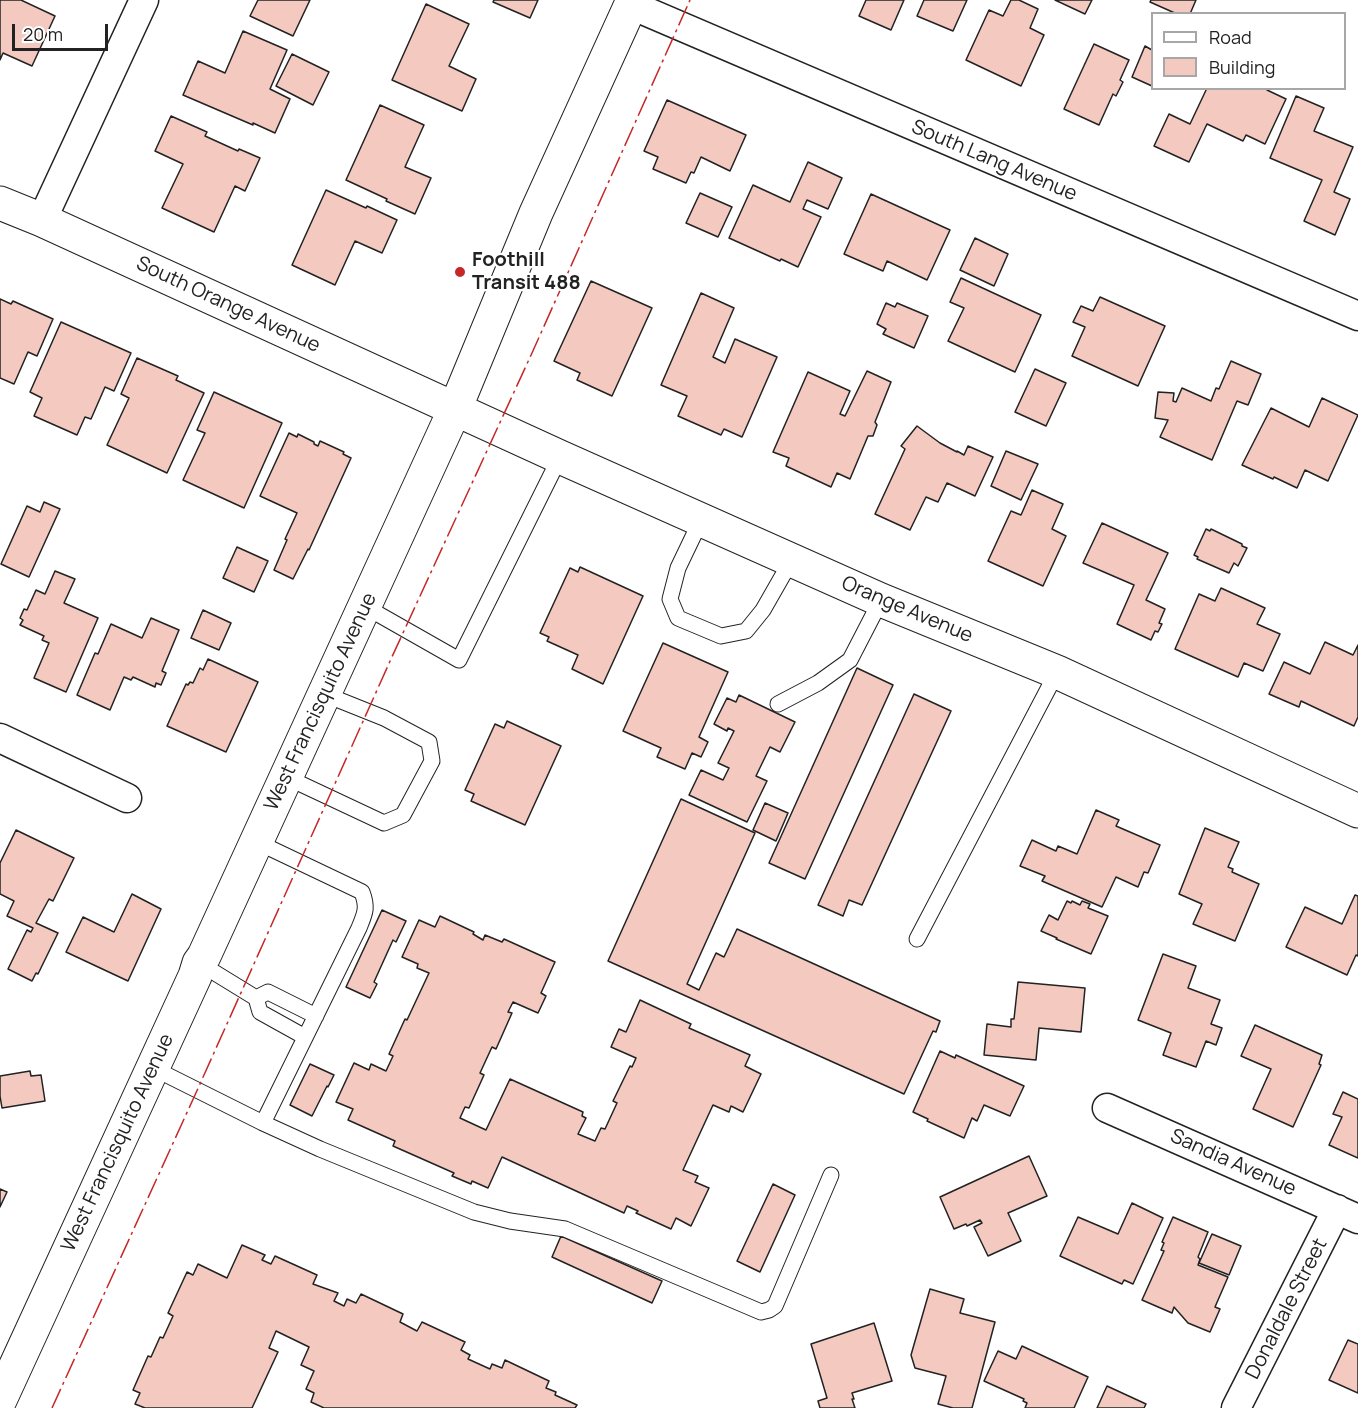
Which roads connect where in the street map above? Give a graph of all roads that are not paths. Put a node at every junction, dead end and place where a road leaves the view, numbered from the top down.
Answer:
1 (144, 0) edge
2 (632, 2) edge
3 (0, 203) edge
4 (42, 220) junction
5 (1358, 316) edge
6 (455, 409) junction
7 (560, 457) junction
8 (701, 520) junction
9 (791, 561) junction
10 (881, 600) junction
11 (364, 606) junction
12 (1057, 672) junction
13 (324, 694) junction
14 (778, 704) dead end
15 (0, 738) edge
16 (286, 777) junction
17 (127, 798) dead end
18 (1358, 811) edge
19 (257, 842) junction
20 (917, 939) dead end
21 (199, 963) junction
22 (256, 998) junction
23 (316, 1016) junction
24 (305, 1037) junction
25 (153, 1068) junction
26 (1107, 1107) dead end
27 (263, 1123) junction
28 (831, 1175) dead end
29 (1348, 1214) edge
30 (0, 1400) edge
31 (1236, 1408) edge

1 - 4 street
2 - 5 street, South Lang Avenue
2 - 6 street, West Francisquito Avenue
3 - 4 street, South Orange Avenue
4 - 6 street, South Orange Avenue
6 - 7 street, Orange Avenue
6 - 11 street, West Francisquito Avenue
7 - 8 street, Orange Avenue
7 - 11 lane
8 - 9 street, Orange Avenue
8 - 9 lane
9 - 10 street, Orange Avenue
10 - 12 street, Orange Avenue
10 - 14 lane
11 - 13 street, West Francisquito Avenue
12 - 18 street, Orange Avenue
12 - 20 lane
13 - 16 street, West Francisquito Avenue
13 - 16 lane
15 - 17 street
16 - 19 street, West Francisquito Avenue
19 - 21 street, West Francisquito Avenue
19 - 23 lane
21 - 22 lane
21 - 25 street, West Francisquito Avenue
22 - 23 lane
22 - 24 lane
23 - 24 lane
24 - 27 lane
25 - 27 lane
25 - 30 street, West Francisquito Avenue
26 - 29 street, Sandia Avenue
27 - 28 lane
29 - 31 street, Donaldale Street

